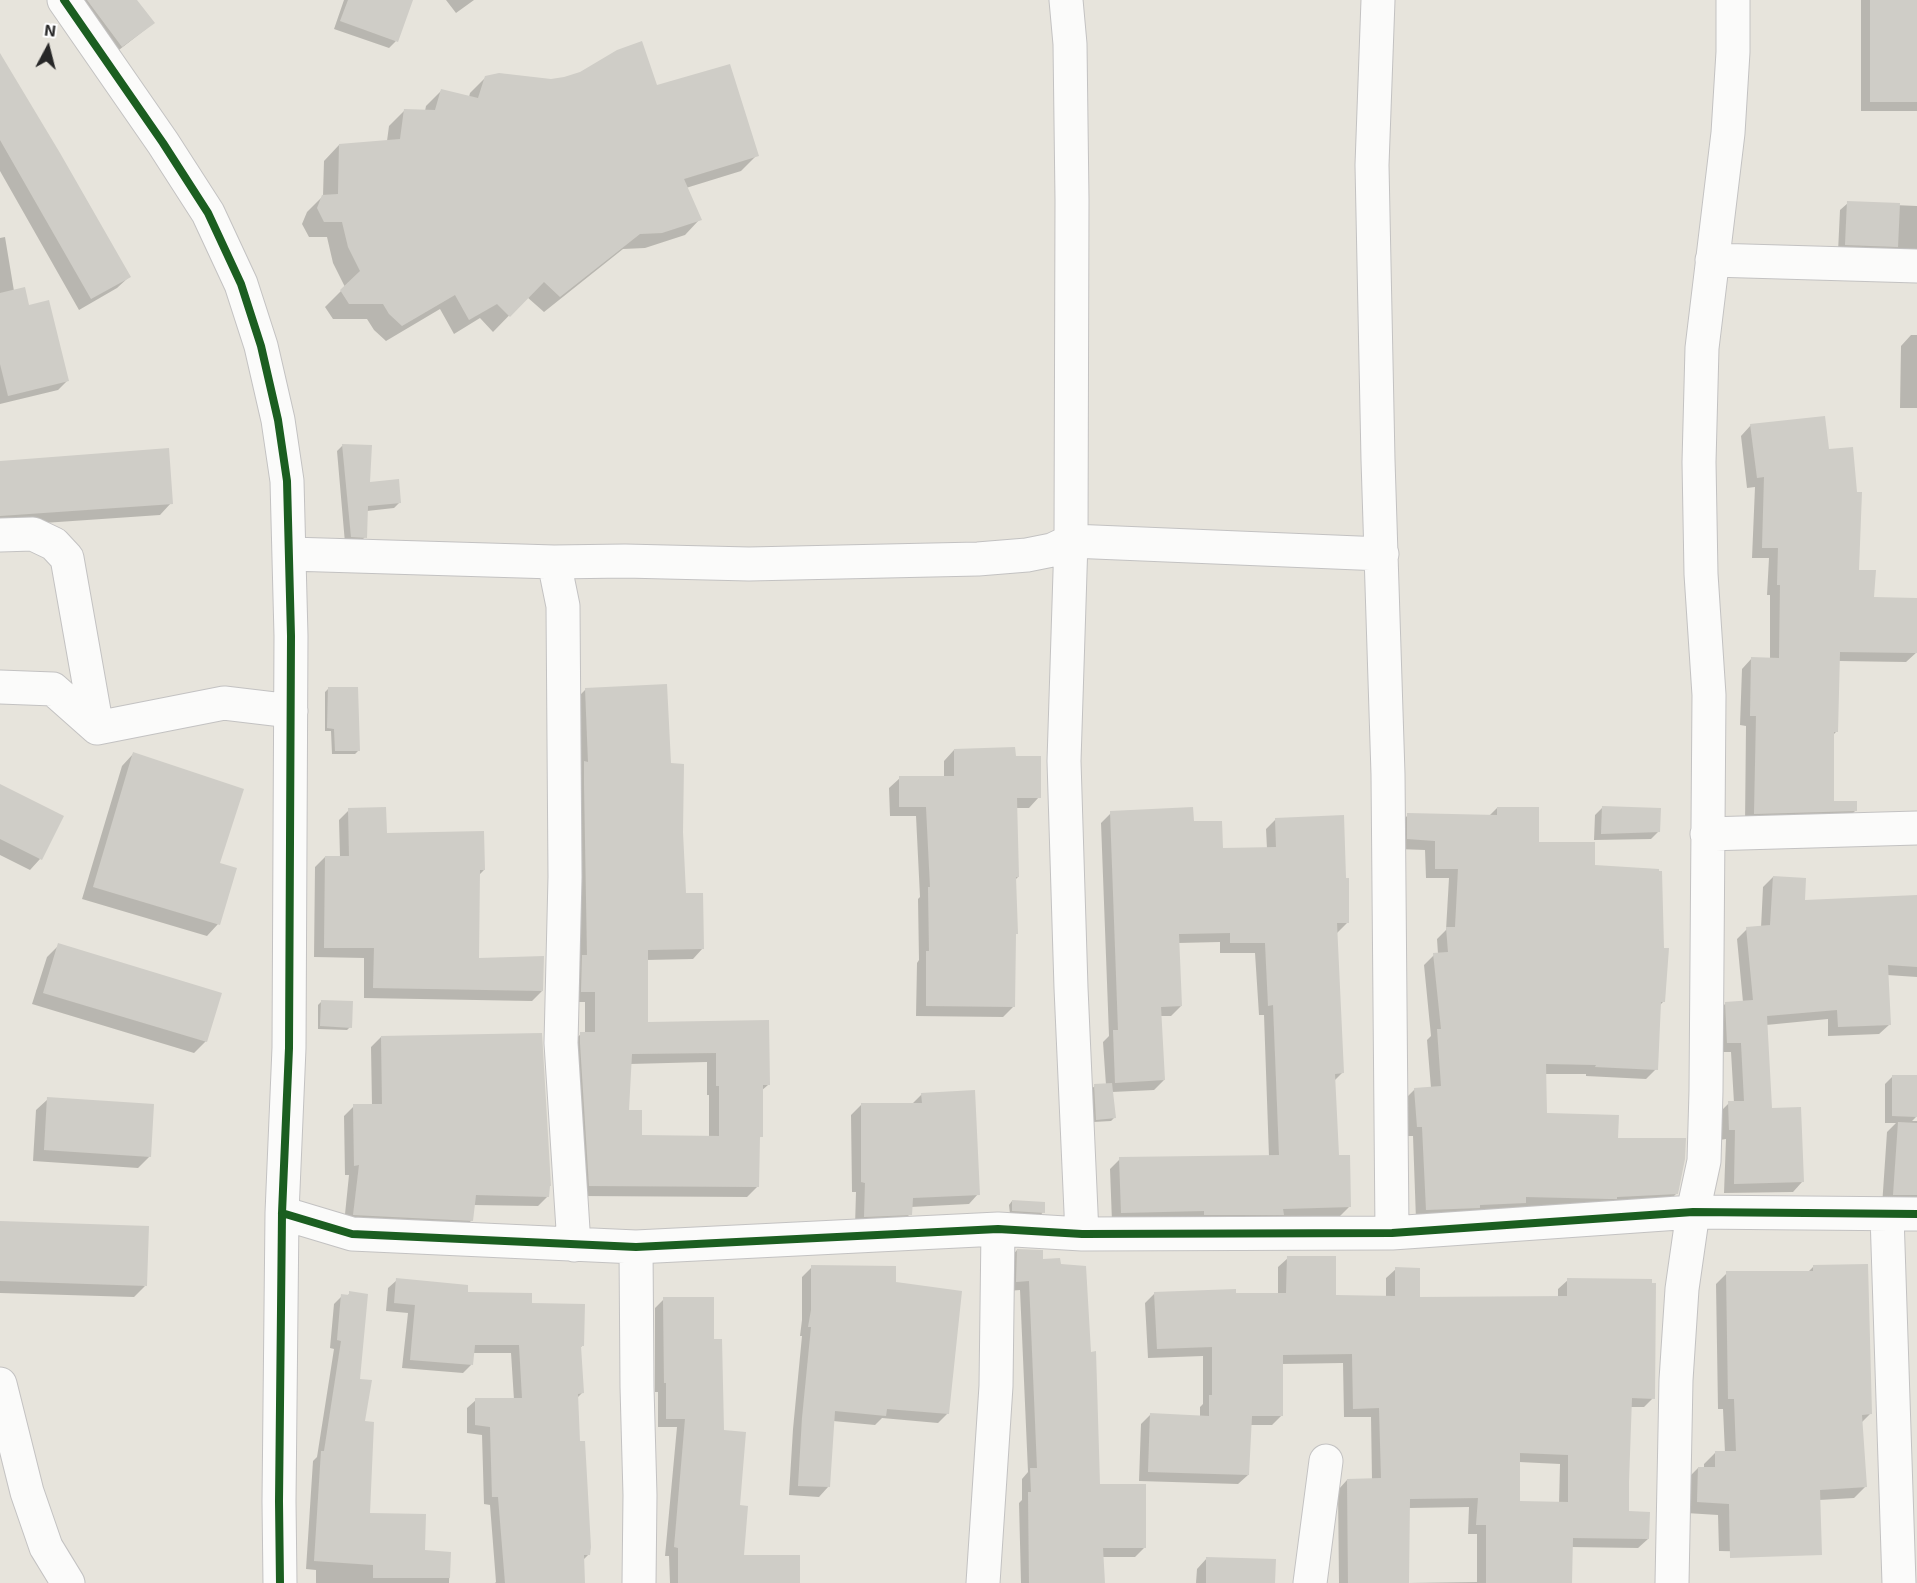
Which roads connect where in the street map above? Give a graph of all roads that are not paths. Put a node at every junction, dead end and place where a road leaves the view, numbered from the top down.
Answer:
1 (64, 0) edge
2 (1066, 0) edge
3 (1378, 0) edge
4 (1733, 0) edge
5 (1712, 261) junction
6 (1917, 266) edge
7 (0, 536) edge
8 (1071, 541) junction
9 (291, 554) junction
10 (1382, 554) junction
11 (554, 562) junction
12 (0, 687) edge
13 (291, 711) junction
14 (97, 728) junction
15 (1917, 828) edge
16 (1707, 834) junction
17 (1693, 1212) junction
18 (282, 1213) junction
19 (1902, 1215) edge
20 (998, 1228) junction
21 (1392, 1233) junction
22 (1082, 1234) junction
23 (574, 1245) junction
24 (636, 1246) junction
25 (0, 1384) edge
26 (1326, 1461) dead end
27 (68, 1583) edge
28 (280, 1583) edge
29 (639, 1583) edge
30 (983, 1583) edge
31 (1310, 1583) edge
32 (1672, 1583) edge
33 (1899, 1583) edge

1 - 9 street
2 - 8 street
3 - 10 street
4 - 5 street
5 - 6 street
5 - 16 street
7 - 14 street
8 - 10 street
8 - 11 street
8 - 22 street
9 - 11 street
9 - 13 street
10 - 21 street
11 - 23 street
12 - 14 street
13 - 14 street
13 - 18 street
15 - 16 street
16 - 17 street
17 - 19 street
17 - 21 street
17 - 32 street
18 - 23 street
18 - 28 street
19 - 33 street
20 - 22 street
20 - 24 street
20 - 30 street
21 - 22 street
23 - 24 street
24 - 29 street
25 - 27 street
26 - 31 street

